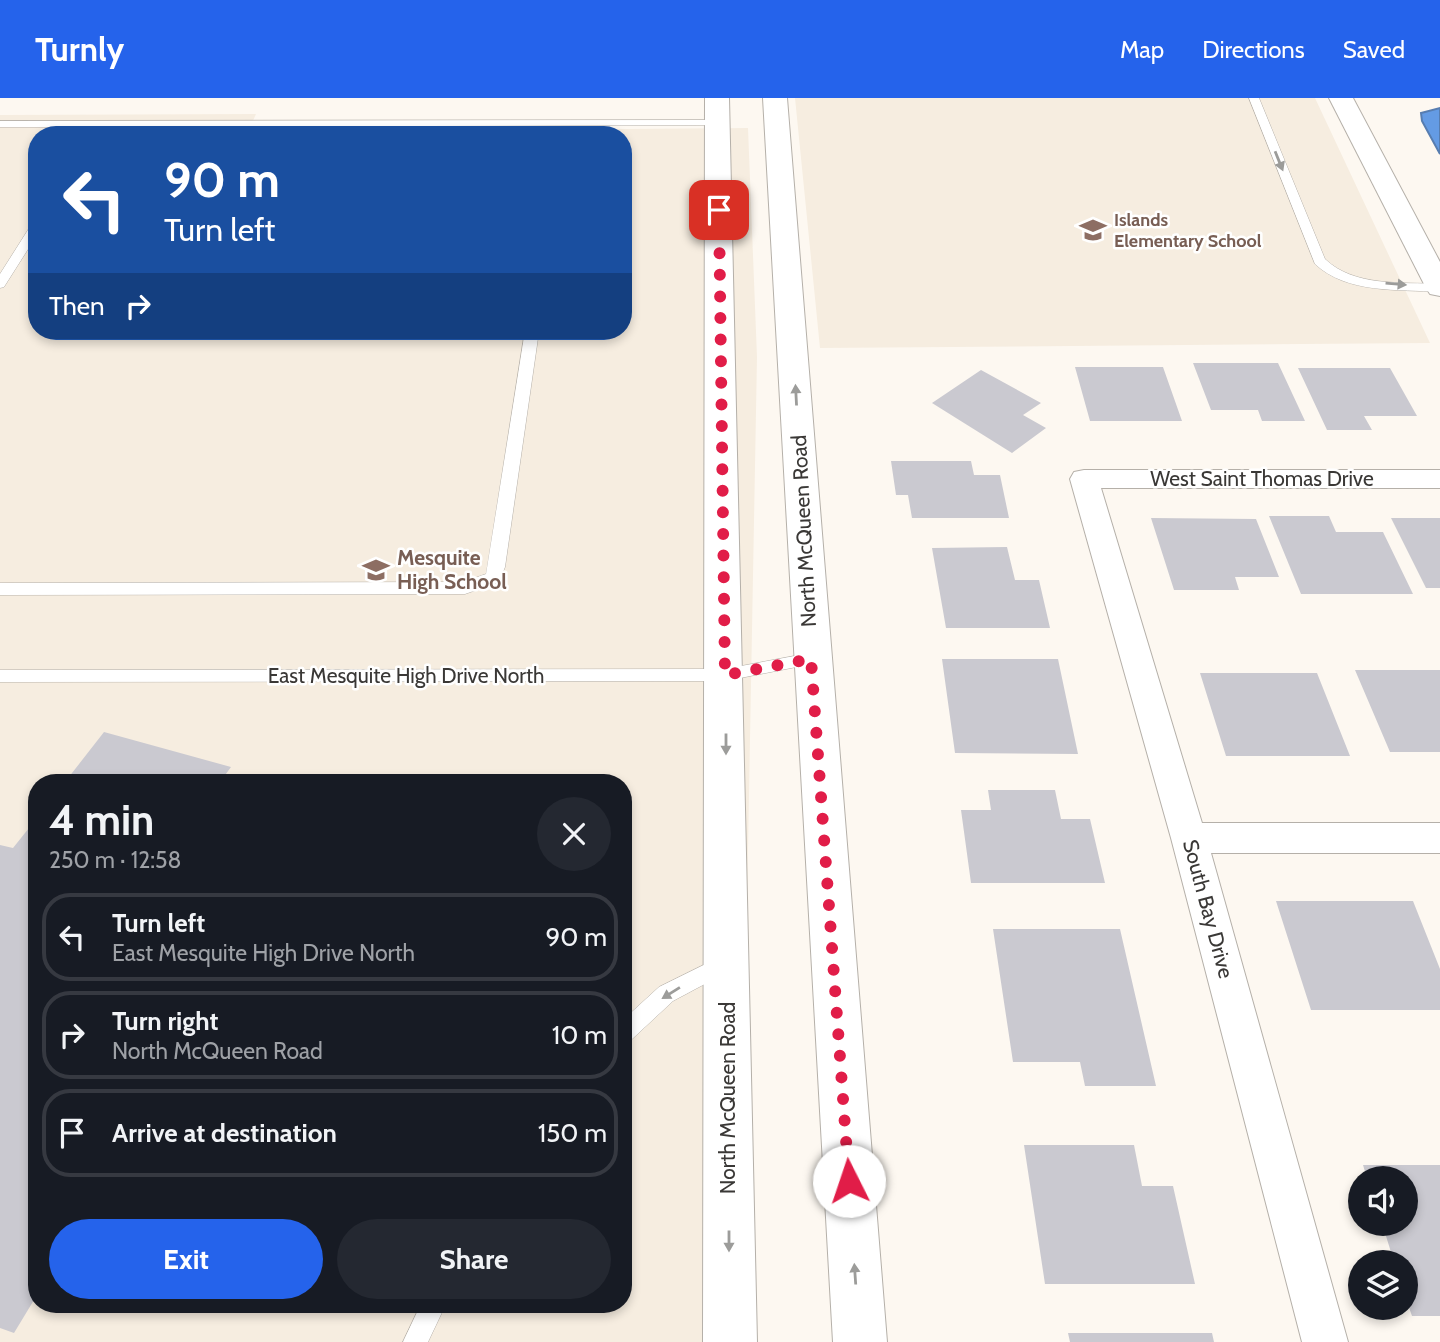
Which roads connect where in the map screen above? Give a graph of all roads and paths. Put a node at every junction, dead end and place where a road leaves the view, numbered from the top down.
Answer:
1 (775, 98) edge
2 (1254, 98) edge
3 (1341, 98) edge
4 (718, 110) edge
5 (0, 124) edge
6 (100, 124) joint
7 (285, 126) edge
8 (587, 126) edge
9 (28, 239) edge
10 (0, 284) edge
11 (1440, 288) edge
12 (531, 340) edge
13 (1084, 479) joint
14 (1440, 480) edge
15 (0, 589) edge
16 (811, 659) junction
17 (725, 675) junction
18 (0, 676) edge
19 (1189, 838) junction
20 (1440, 838) edge
21 (727, 963) junction
22 (632, 1026) edge
23 (430, 1313) edge
24 (415, 1342) edge
25 (730, 1342) edge
26 (860, 1342) edge
27 (1325, 1342) edge

16 -> 1 main road, North McQueen Road
2 -> 11 lane
3 - 11 main road
4 - 8 lane
4 - 17 main road, North McQueen Road
5 - 6 lane
6 - 7 lane
9 - 10 lane
12 - 15 lane
13 - 14 street, West Saint Thomas Drive
13 - 19 street, South Bay Drive
16 - 17 lane, East Mesquite High Drive North
26 -> 16 main road, North McQueen Road
17 - 18 lane, East Mesquite High Drive North
17 -> 21 main road, North McQueen Road
19 - 20 street
19 - 27 street, South Bay Drive
21 -> 22 lane
21 -> 25 main road, North McQueen Road
23 - 24 lane

